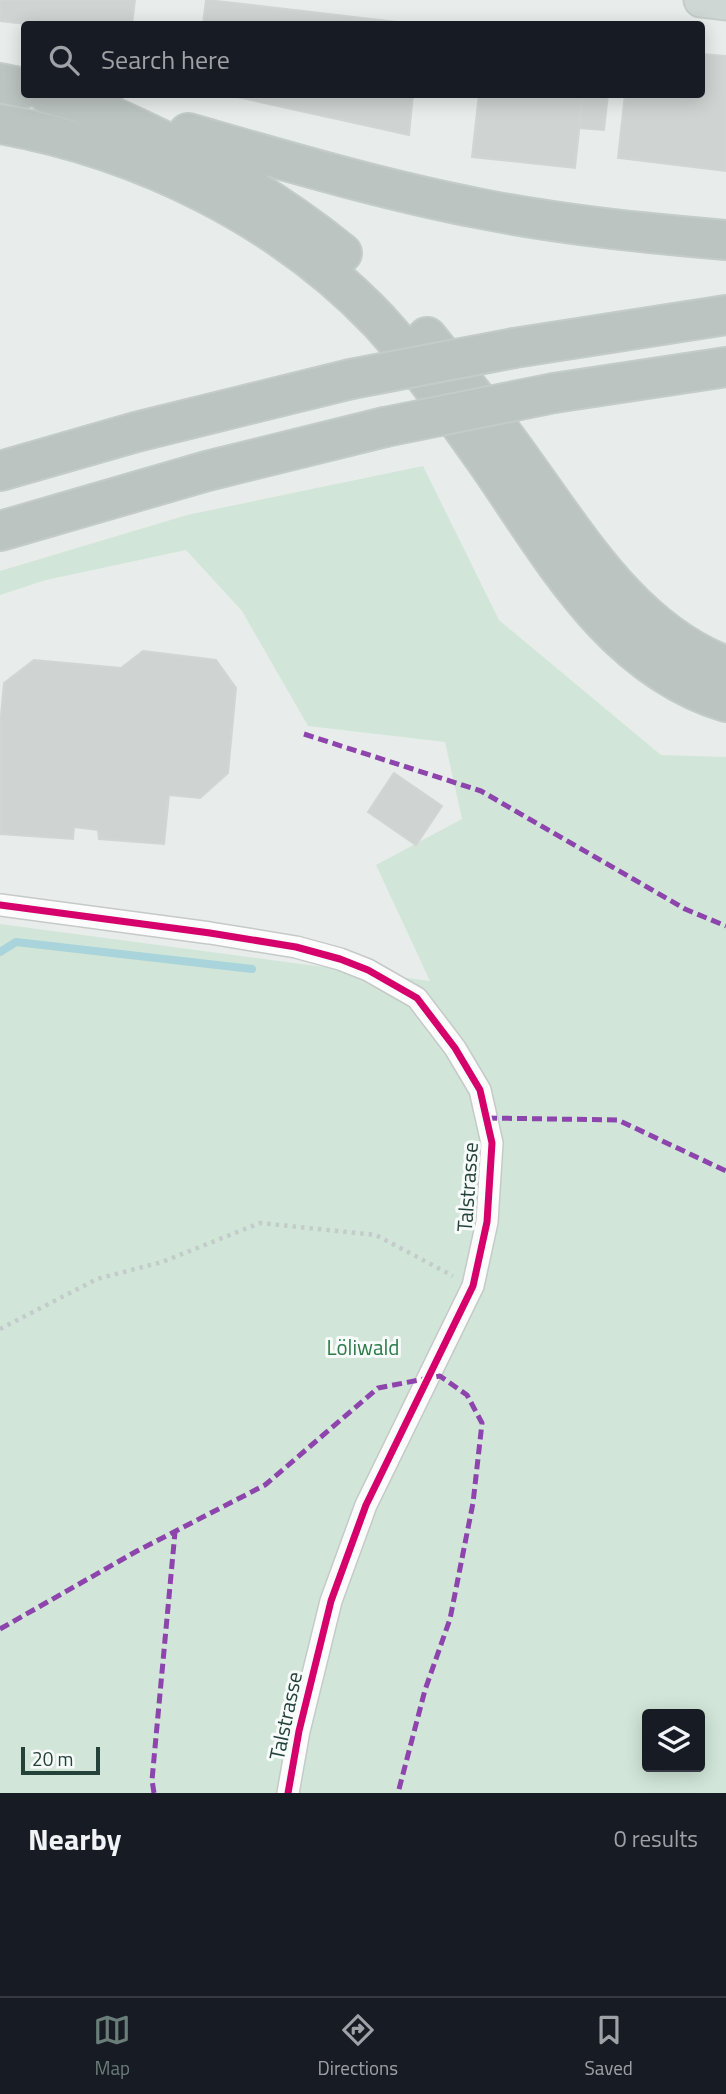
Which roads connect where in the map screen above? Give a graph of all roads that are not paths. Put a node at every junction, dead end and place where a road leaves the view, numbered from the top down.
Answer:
1 (701, 0) edge
2 (726, 3) edge
3 (0, 83) edge
4 (21, 88) edge
5 (64, 99) edge
6 (0, 124) edge
7 (726, 240) edge
8 (726, 315) edge
9 (726, 367) edge
10 (726, 389) edge
11 (556, 393) junction
12 (0, 471) edge
13 (0, 531) edge
14 (726, 666) edge
15 (726, 702) edge
16 (0, 905) edge
17 (288, 1793) edge

1 - 2 main road
3 - 4 highway
5 - 7 highway
5 - 14 highway
6 - 15 highway
8 - 12 highway, bridge
9 - 11 highway
10 - 11 highway
11 - 13 highway, bridge
16 - 17 street, Talstrasse

